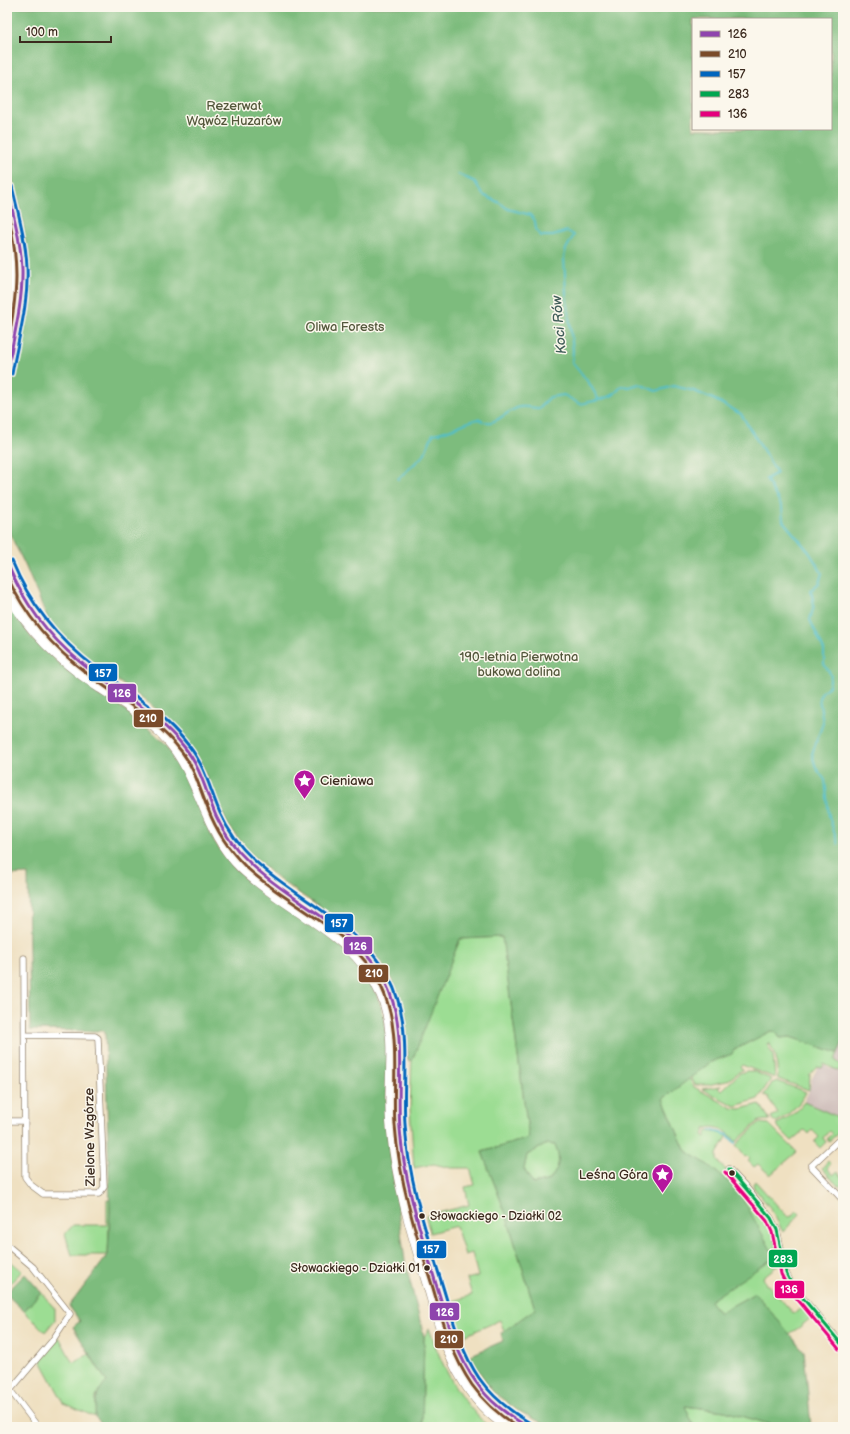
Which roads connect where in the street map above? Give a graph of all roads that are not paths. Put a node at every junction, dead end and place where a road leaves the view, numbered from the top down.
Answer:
1 (7, 187) edge
2 (7, 226) edge
3 (7, 320) edge
4 (7, 373) edge
5 (7, 563) edge
6 (7, 593) edge
7 (24, 958) dead end
8 (25, 1035) junction
9 (7, 1121) edge
10 (25, 1121) junction
11 (843, 1136) edge
12 (729, 1169) dead end
13 (843, 1200) edge
14 (7, 1245) edge
15 (843, 1346) edge
16 (8, 1390) edge
17 (38, 1427) edge
18 (507, 1427) edge
19 (528, 1427) edge

1 - 4 main road
2 - 3 main road
5 - 19 main road
6 - 18 main road
7 - 8 street, Zielone Wzgórze
8 - 10 street, Zielone Wzgórze
8 - 10 street, Zielone Wzgórze
9 - 10 street
11 - 13 street
12 - 15 street
14 - 16 street
16 - 17 street

